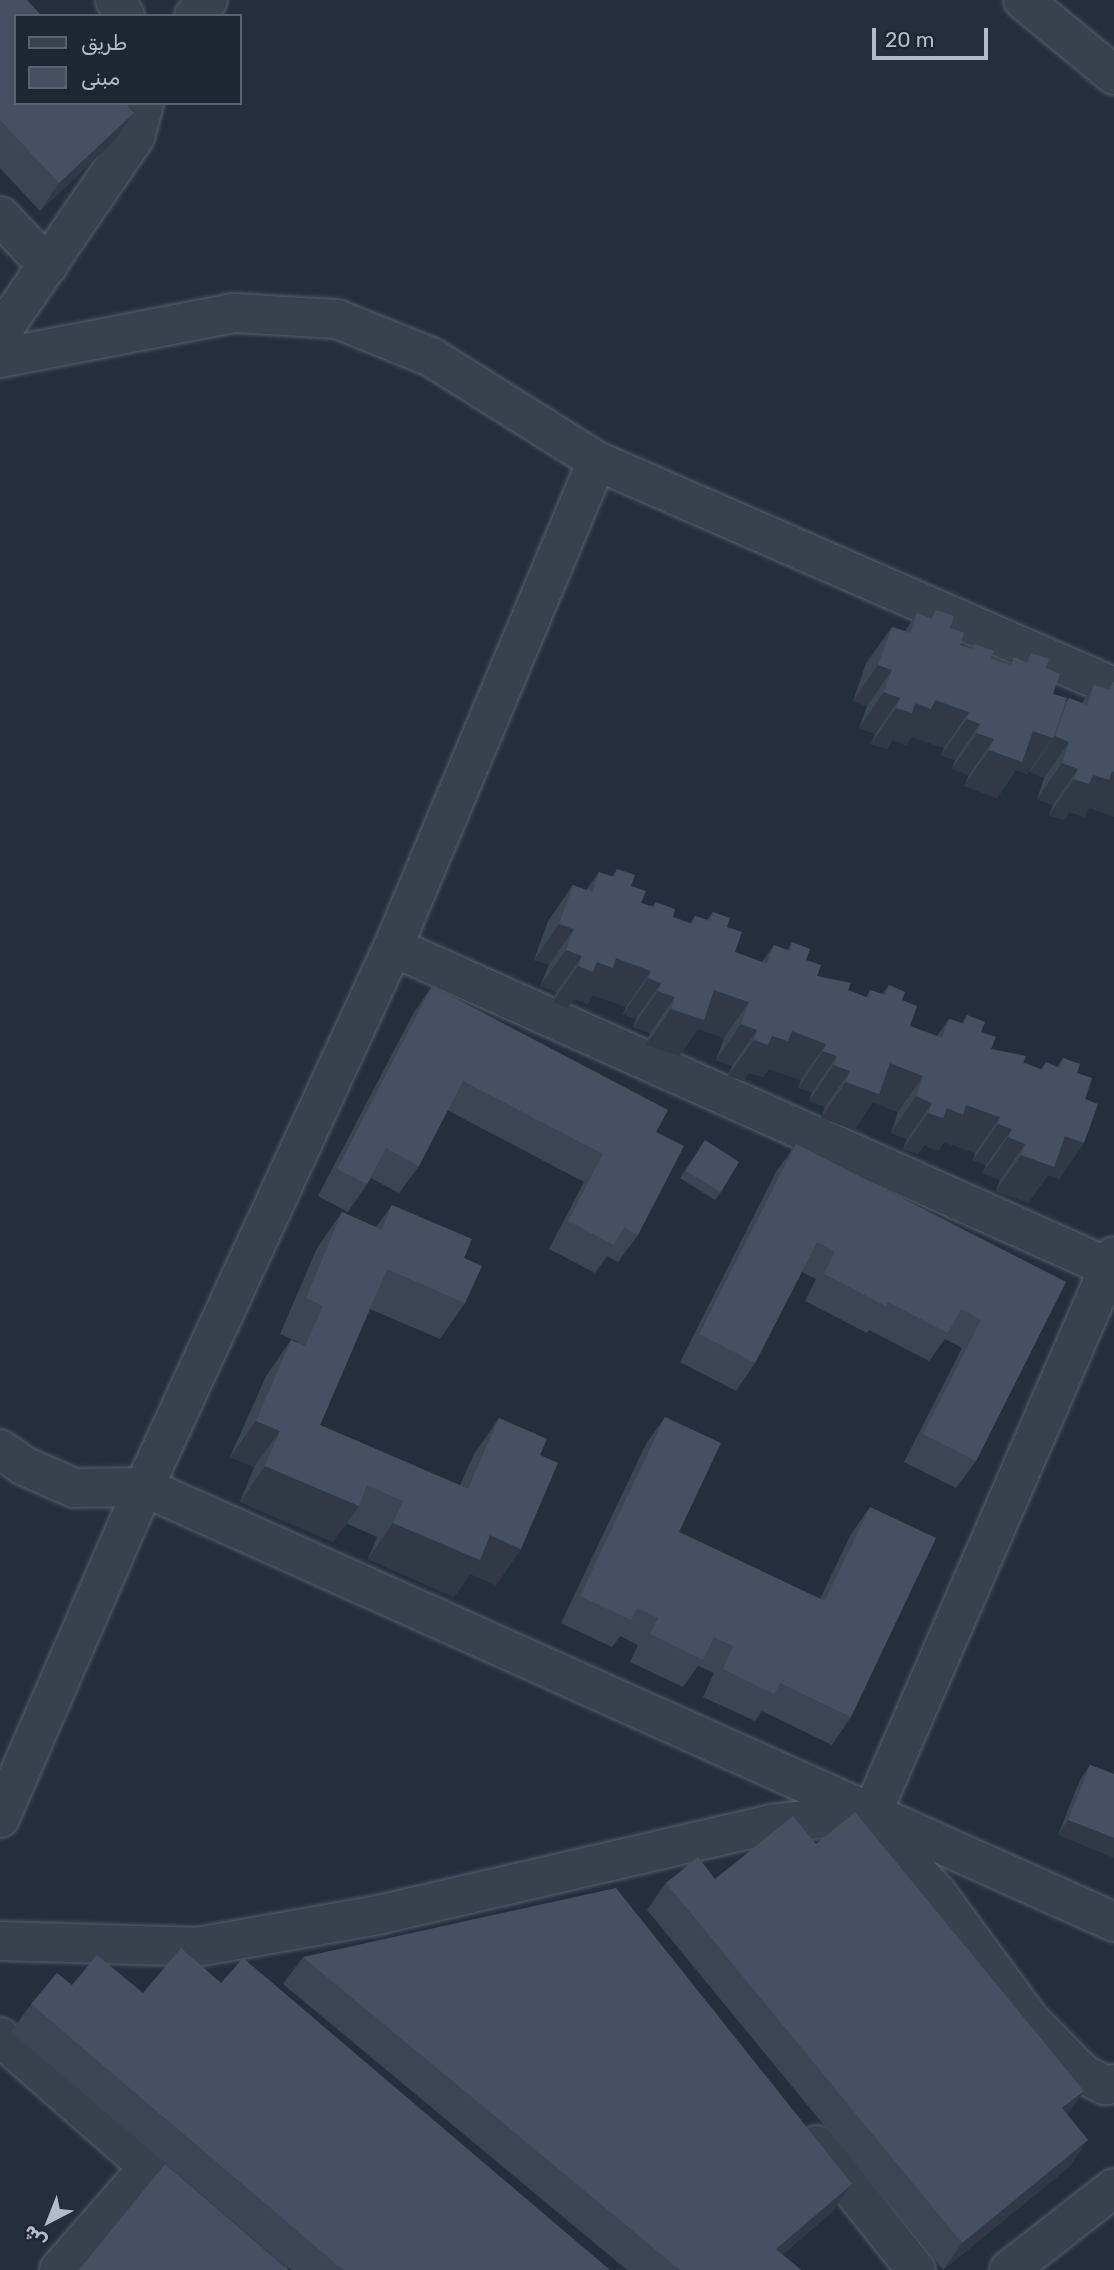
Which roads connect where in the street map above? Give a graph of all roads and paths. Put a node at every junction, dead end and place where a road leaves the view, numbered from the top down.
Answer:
1 (208, 0) edge
2 (1023, 0) edge
3 (196, 14) edge
4 (1114, 75) edge
5 (143, 105) edge
6 (0, 216) edge
7 (48, 266) junction
8 (0, 334) edge
9 (0, 358) edge
10 (597, 461) junction
11 (1114, 687) edge
12 (393, 947) junction
13 (1112, 1265) edge
14 (0, 1449) edge
15 (144, 1487) junction
16 (872, 1813) junction
17 (0, 1818) edge
18 (1114, 1922) edge
19 (0, 1941) edge
20 (197, 1947) junction
21 (229, 1973) edge
22 (0, 2037) edge
23 (1114, 2084) edge
24 (797, 2119) edge
25 (149, 2167) junction
26 (1114, 2188) edge
27 (59, 2270) edge
28 (266, 2270) edge
29 (916, 2270) edge
30 (1009, 2270) edge

1 - 3 street
2 - 4 street
5 - 7 street
6 - 7 street
7 - 8 street
9 - 10 street
10 - 11 street
10 - 12 street
12 - 13 street
12 - 15 street
13 - 16 street
14 - 15 street
15 - 16 street
15 - 17 street
16 - 18 street
16 - 20 street
16 - 23 street
19 - 20 street
20 - 21 street
22 - 25 street
24 - 29 street
25 - 27 street
25 - 28 street
26 - 30 street

